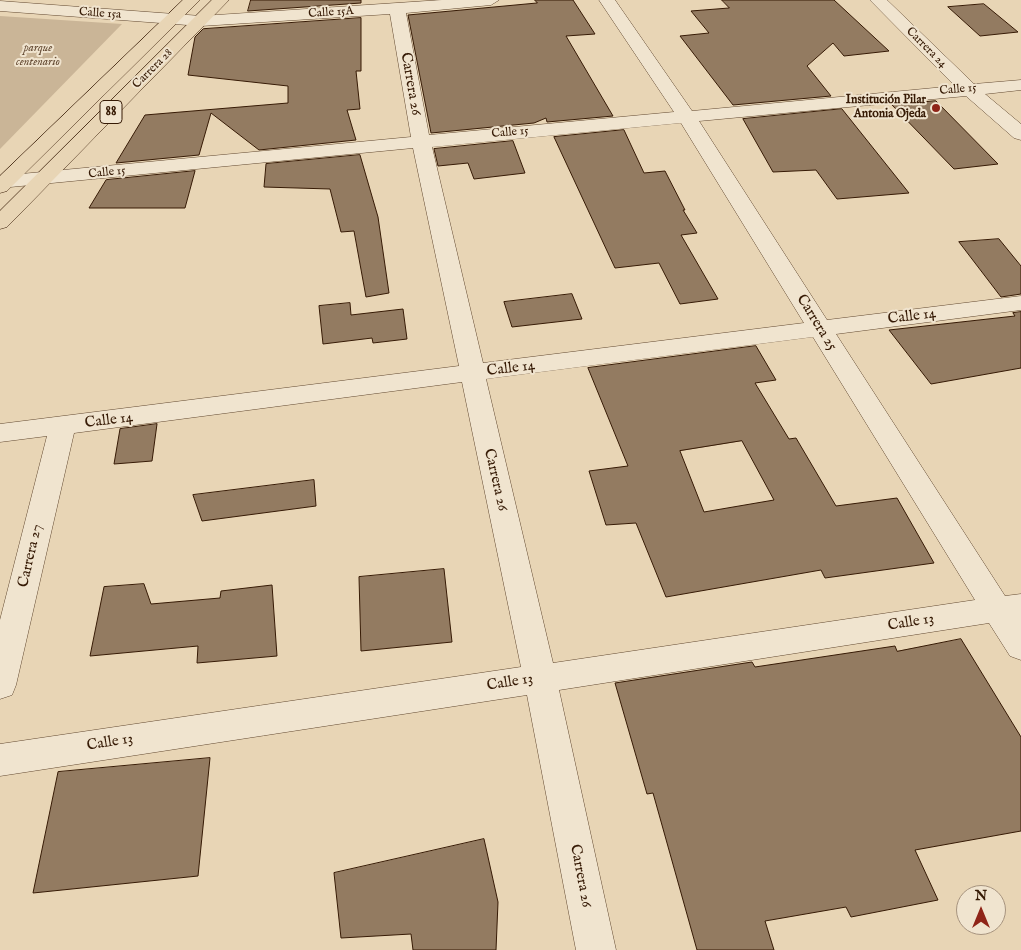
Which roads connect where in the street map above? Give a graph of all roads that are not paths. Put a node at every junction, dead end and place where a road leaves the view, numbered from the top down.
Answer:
1 (192, 0) edge
2 (221, 0) edge
3 (491, 0) edge
4 (607, 0) edge
5 (878, 0) edge
6 (408, 5) edge
7 (0, 6) edge
8 (174, 19) junction
9 (201, 21) junction
10 (1021, 69) edge
11 (952, 75) junction
12 (1021, 85) edge
13 (970, 89) junction
14 (681, 109) junction
15 (419, 134) junction
16 (1021, 134) edge
17 (61, 162) junction
18 (25, 164) junction
19 (2, 179) edge
20 (46, 179) junction
21 (0, 223) edge
22 (1021, 303) edge
23 (820, 329) junction
24 (471, 374) junction
25 (62, 427) junction
26 (0, 433) edge
27 (1009, 608) edge
28 (1021, 648) edge
29 (540, 678) junction
30 (0, 685) edge
31 (0, 760) edge
32 (596, 950) edge

1 - 8 highway, Carrera 28 / 88
2 - 9 highway, Carrera 28 / 88
3 - 6 street, Calle 15A
4 - 14 street, Carrera 25
5 - 11 street, Carrera 24
6 - 9 street, Calle 15A
6 - 15 street, Carrera 26
7 - 8 street, Calle 15a
8 - 9 street, Calle 15a
8 - 18 highway, Carrera 28 / 88
9 - 17 highway, Carrera 28 / 88
10 - 11 street, Calle 15
11 - 13 street, Carrera 24
11 - 14 street, Calle 15
12 - 13 street, Calle 15
13 - 14 street, Calle 15
13 - 16 street, Carrera 24
14 - 15 street, Calle 15
14 - 23 street, Carrera 25
15 - 17 street, Calle 15
15 - 20 street, Calle 15
15 - 24 street, Carrera 26
17 - 18 street, Calle 15
17 - 20 highway, Carrera 28 / 88
18 - 19 street, Calle 15
19 - 20 street, Calle 15
20 - 21 highway, Carrera 28 / 88
22 - 23 street, Calle 14
23 - 24 street, Calle 14
23 - 27 street, Carrera 25
24 - 25 street, Calle 14
24 - 29 street, Carrera 26
25 - 26 street, Calle 14
25 - 30 street, Carrera 27
27 - 28 street, Carrera 25
27 - 29 street, Calle 13
29 - 31 street, Calle 13
29 - 32 street, Carrera 26

